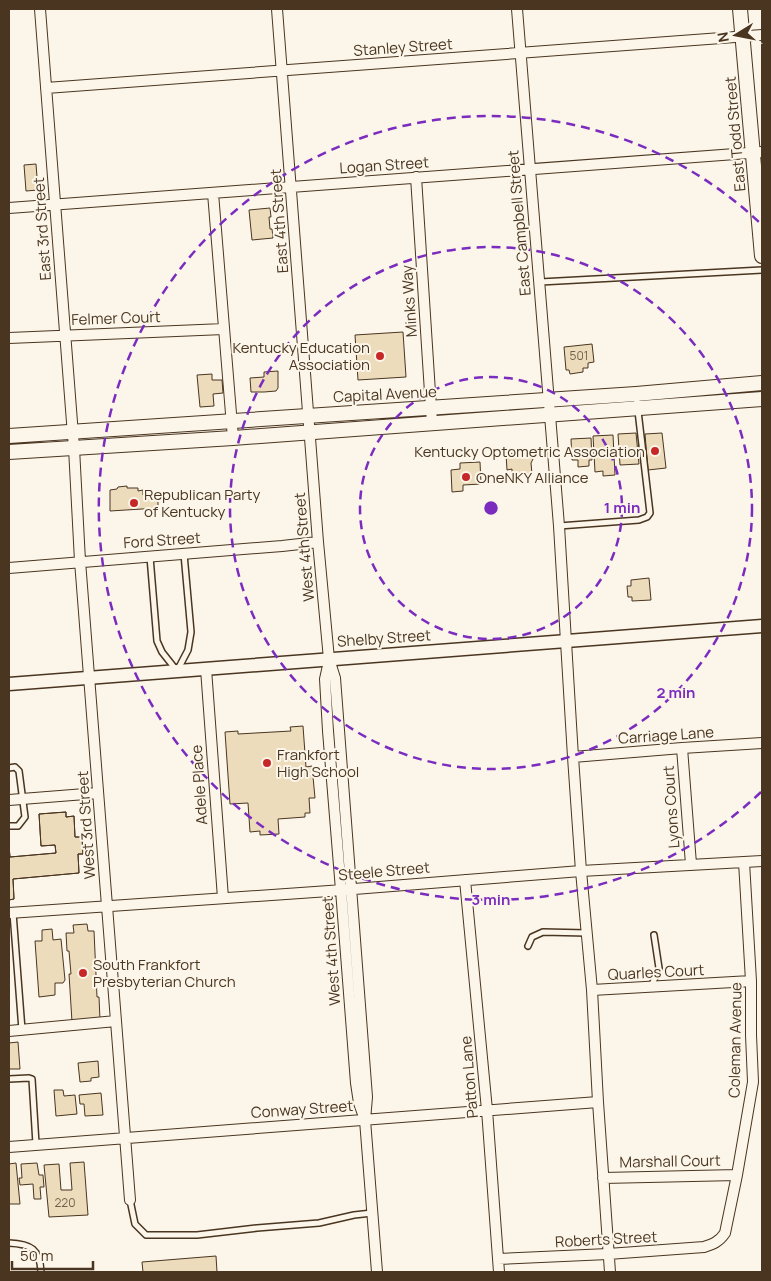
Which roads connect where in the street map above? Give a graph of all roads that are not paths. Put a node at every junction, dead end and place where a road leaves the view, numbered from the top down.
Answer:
1 (40, 9) edge
2 (277, 9) edge
3 (517, 9) edge
4 (740, 9) edge
5 (762, 35) edge
6 (742, 37) junction
7 (520, 53) junction
8 (283, 71) junction
9 (46, 88) junction
10 (758, 152) edge
11 (530, 169) junction
12 (416, 177) junction
13 (291, 187) junction
14 (213, 193) junction
15 (55, 204) junction
16 (9, 208) edge
17 (762, 248) edge
18 (762, 256) edge
19 (762, 270) edge
20 (539, 282) junction
21 (224, 329) junction
22 (65, 335) junction
23 (9, 338) edge
24 (762, 383) edge
25 (636, 394) junction
26 (762, 399) edge
27 (549, 400) junction
28 (431, 408) junction
29 (638, 408) junction
30 (550, 414) junction
31 (308, 415) junction
32 (232, 421) junction
33 (432, 423) junction
34 (73, 431) junction
35 (310, 432) junction
36 (9, 436) edge
37 (233, 438) junction
38 (74, 448) junction
39 (9, 452) edge
40 (559, 526) junction
41 (318, 542) junction
42 (184, 554) junction
43 (150, 556) junction
44 (80, 561) junction
45 (9, 568) edge
46 (762, 626) edge
47 (566, 641) junction
48 (329, 659) junction
49 (206, 669) junction
50 (177, 671) junction
51 (89, 678) junction
52 (9, 684) edge
53 (762, 743) edge
54 (682, 748) junction
55 (573, 757) junction
56 (9, 768) edge
57 (98, 794) junction
58 (23, 799) junction
59 (9, 800) edge
60 (9, 826) edge
61 (762, 861) edge
62 (744, 862) junction
63 (691, 864) junction
64 (581, 871) junction
65 (465, 880) junction
66 (347, 890) junction
67 (223, 898) junction
68 (107, 906) junction
69 (11, 913) edge
70 (587, 932) junction
71 (654, 935) dead end
72 (528, 946) dead end
73 (751, 981) junction
74 (651, 987) junction
75 (592, 990) junction
76 (116, 1021) junction
77 (22, 1030) junction
78 (9, 1031) edge
79 (9, 1079) edge
80 (598, 1102) junction
81 (487, 1110) junction
82 (365, 1120) junction
83 (125, 1137) junction
84 (36, 1144) junction
85 (9, 1146) edge
86 (737, 1174) junction
87 (603, 1178) junction
88 (130, 1200) joint
89 (372, 1213) junction
90 (9, 1243) edge
91 (716, 1243) joint
92 (608, 1254) junction
93 (498, 1259) junction
94 (41, 1272) edge
95 (377, 1272) edge
96 (499, 1272) edge
97 (610, 1272) edge

1 - 9 street, East 3rd Street
2 - 8 street, East 4th Street
3 - 7 street, East Campbell Street
4 - 6 main road, East Todd Street
5 - 6 street, Stanley Street
6 - 7 street, Stanley Street
6 - 10 main road, East Todd Street
7 - 8 street, Stanley Street
7 - 11 street, East Campbell Street
8 - 9 street, Stanley Street
8 - 13 street, East 4th Street
9 - 15 street, East 3rd Street
10 - 11 street, Logan Street
10 - 17 main road, East Todd Street
11 - 12 street, Logan Street
11 - 20 street, East Campbell Street
12 - 13 street, Logan Street
12 - 28 street, Minks Way
13 - 14 street, Logan Street
13 - 31 street, East 4th Street
14 - 15 street, Logan Street
14 - 21 street
15 - 16 street, Logan Street
15 - 22 street, East 3rd Street
17 - 18 main road, East Todd Street
19 - 20 lane
20 - 27 street, East Campbell Street
21 - 22 street, Felmer Court
21 - 32 street
22 - 23 street, Felmer Court
22 - 34 street, East 3rd Street
24 - 25 main road, Capital Avenue
25 - 27 main road, Capital Avenue
25 - 29 lane
26 - 29 main road, Capital Avenue
27 - 28 main road, Capital Avenue
27 - 30 street, East Campbell Street
28 - 31 main road, Capital Avenue
28 - 33 street, Minks Way
29 - 30 main road, Capital Avenue
29 - 40 lane
30 - 33 main road, Capital Avenue
30 - 40 street, East Campbell Street
31 - 32 main road, Capital Avenue
31 - 35 street, East 4th Street
32 - 34 main road, Capital Avenue
32 - 37 street
33 - 35 main road, Capital Avenue
34 - 36 main road, Capital Avenue
34 - 38 street, East 3rd Street
35 - 37 main road, Capital Avenue
35 - 41 street, West 4th Street
37 - 38 main road, Capital Avenue
38 - 39 main road, Capital Avenue
38 - 44 street, West 3rd Street
40 - 47 street, East Campbell Street
41 - 42 street, Ford Street
41 - 48 street, West 4th Street
42 - 43 street, Ford Street
42 - 50 lane
43 - 44 street, Ford Street
43 - 50 lane
44 - 45 street, Ford Street
44 - 51 street, West 3rd Street
46 - 47 street, Shelby Street
47 - 48 street, Shelby Street
47 - 55 street, East Campbell Street
48 - 49 street, Shelby Street
48 - 66 street, West 4th Street
49 - 50 street, Shelby Street
49 - 67 street, Adele Place
50 - 51 street, Shelby Street
51 - 52 street, Shelby Street
51 - 57 street, West 3rd Street
53 - 54 street, Carriage Lane
54 - 55 street, Carriage Lane
54 - 63 street, Lyons Court
55 - 64 street, East Campbell Street
56 - 58 lane
57 - 58 street
57 - 68 street, West 3rd Street
58 - 59 street
58 - 60 lane
61 - 62 street, Steele Street
62 - 63 street, Steele Street
62 - 73 street, Coleman Avenue
63 - 64 street, Steele Street
64 - 65 street, Steele Street
64 - 70 street, East Campbell Street
65 - 66 street, Steele Street
65 - 81 street, Patton Lane
66 - 67 street, Steele Street
66 - 82 street, West 4th Street
67 - 68 street, Steele Street
68 - 69 street, Steele Street
68 - 76 street, West 3rd Street
69 - 77 lane
70 - 72 lane
70 - 75 street, East Campbell Street
71 - 74 lane
73 - 74 street, Quarles Court
73 - 86 street, Coleman Avenue
74 - 75 street, Quarles Court
75 - 80 street, East Campbell Street
76 - 77 street
76 - 83 street, West 3rd Street
77 - 78 street
79 - 84 lane
80 - 81 street, Conway Street
80 - 87 street, East Campbell Street
81 - 82 street, Conway Street
81 - 93 street, Patton Lane
82 - 83 street, Conway Street
82 - 89 street, West 4th Street
83 - 84 street, Conway Street
83 - 88 street, West 3rd Street
84 - 85 street, Conway Street
86 - 87 street, Marshall Court
86 - 91 street, Coleman Avenue
87 - 92 street, East Campbell Street
88 - 89 lane
89 - 95 street, West 4th Street
90 - 94 lane
91 - 92 street, Roberts Street
92 - 93 street, Roberts Street
92 - 97 street, East Campbell Street
93 - 96 street, Patton Lane

